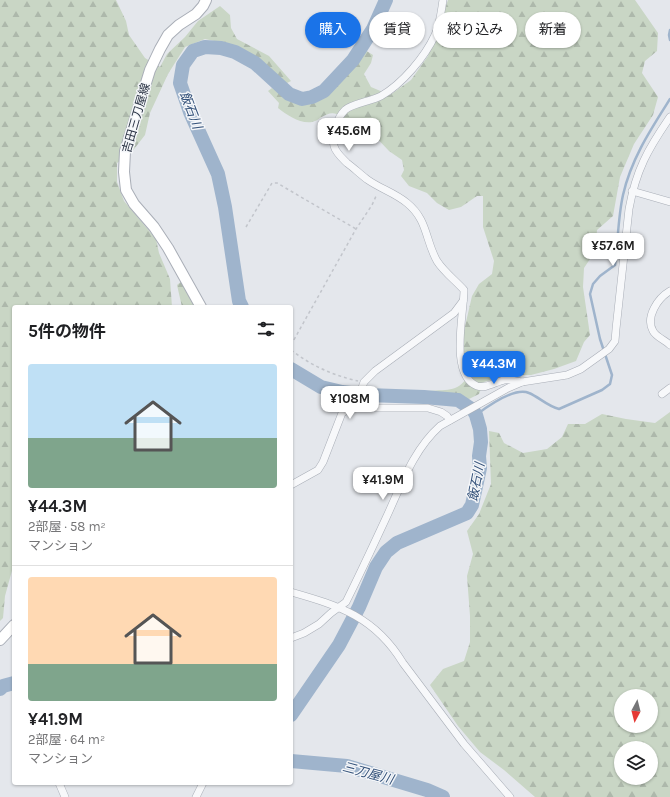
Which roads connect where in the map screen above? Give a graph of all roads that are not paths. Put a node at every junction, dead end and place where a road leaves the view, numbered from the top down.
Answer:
1 (206, 0) edge
2 (443, 0) edge
3 (670, 117) edge
4 (632, 191) junction
5 (670, 202) edge
6 (670, 291) edge
7 (464, 301) junction
8 (200, 305) edge
9 (670, 344) edge
10 (522, 382) junction
11 (670, 388) edge
12 (662, 394) dead end
13 (356, 404) dead end
14 (450, 420) junction
15 (293, 484) edge
16 (293, 593) edge
17 (339, 607) junction
18 (12, 628) edge
19 (293, 637) edge
20 (0, 640) edge
21 (60, 785) edge
22 (202, 785) edge
23 (65, 797) edge
24 (196, 797) edge
25 (510, 797) edge

1 - 8 main road, 吉田三刀屋線
2 - 7 street
3 - 4 street
4 - 5 street
4 - 10 street
6 - 9 street
7 - 10 street
7 - 13 street
10 - 14 street
11 - 12 street
14 - 15 street
14 - 17 street
16 - 17 street
17 - 19 street
17 - 25 street
18 - 20 main road
21 - 23 street
22 - 24 street

